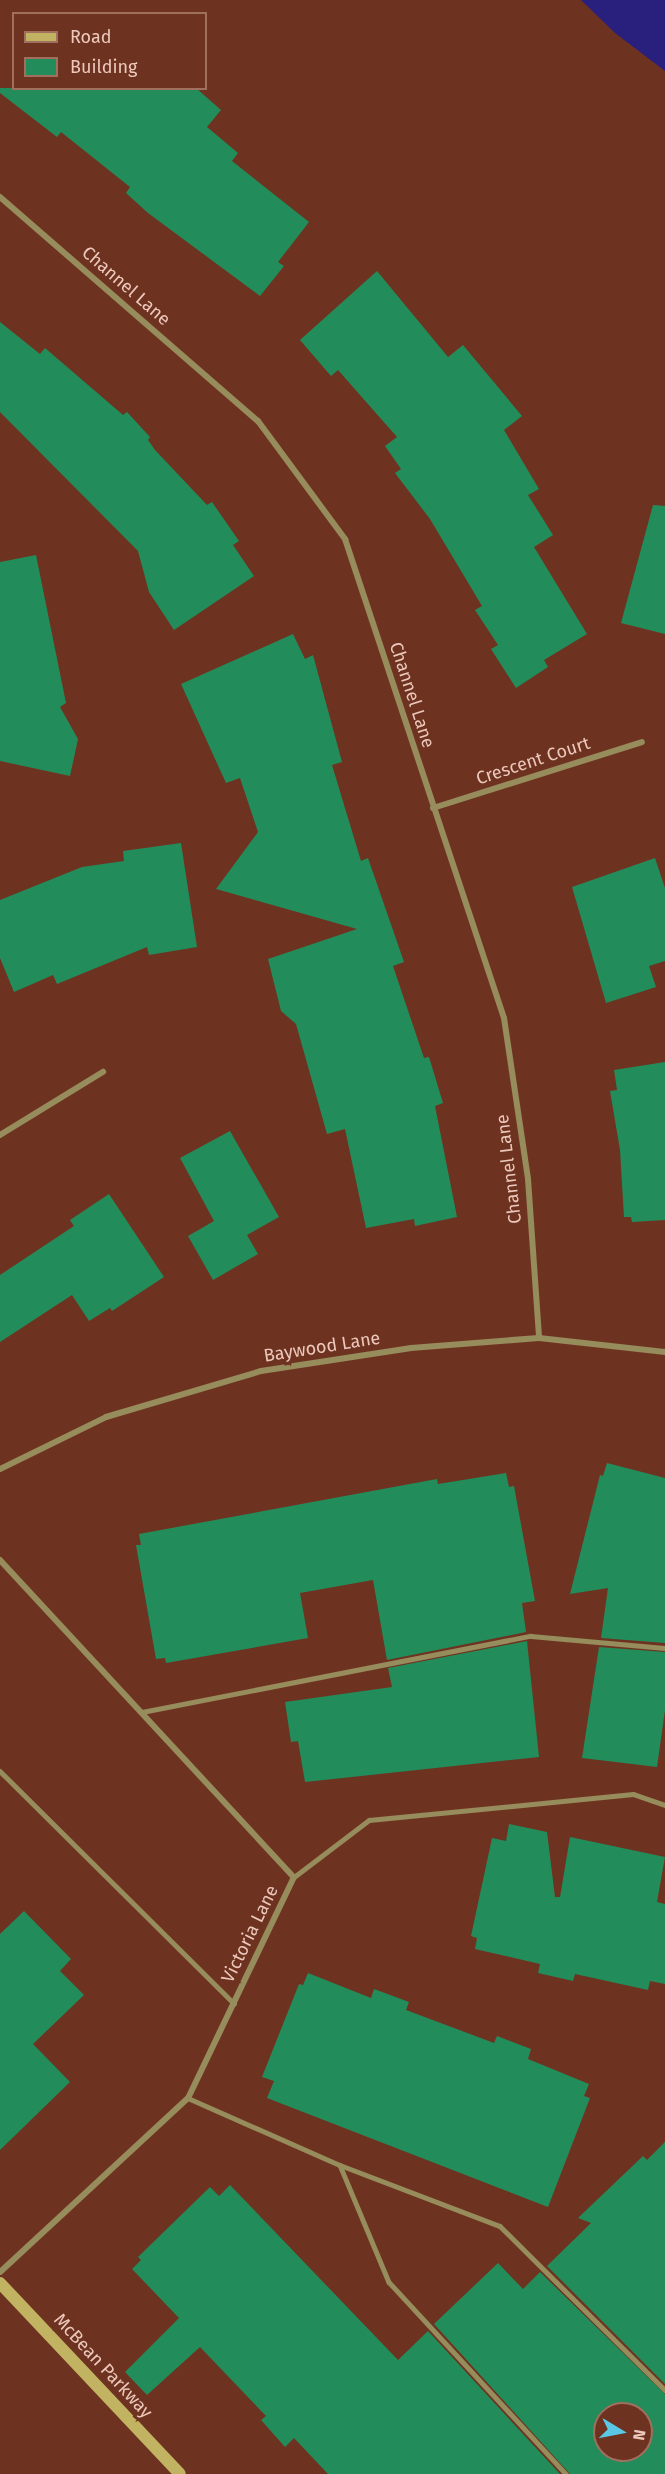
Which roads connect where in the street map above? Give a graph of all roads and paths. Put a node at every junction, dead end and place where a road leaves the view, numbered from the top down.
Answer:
1 (0, 197) edge
2 (642, 742) dead end
3 (433, 808) junction
4 (103, 1072) dead end
5 (0, 1135) edge
6 (539, 1338) junction
7 (665, 1352) edge
8 (0, 1469) edge
9 (0, 1560) edge
10 (665, 1648) edge
11 (142, 1712) junction
12 (0, 1771) edge
13 (665, 1805) edge
14 (294, 1877) junction
15 (234, 2003) junction
16 (188, 2098) junction
17 (340, 2165) junction
18 (0, 2272) edge
19 (0, 2283) edge
20 (665, 2390) edge
21 (180, 2474) edge
22 (566, 2474) edge

1 - 3 street, Channel Lane
2 - 3 street, Crescent Court
3 - 6 street, Channel Lane
4 - 5 street
6 - 7 street, Baywood Lane
6 - 8 street, Baywood Lane
9 - 11 street, Victoria Lane
10 - 11 lane
11 - 14 street, Victoria Lane
12 - 15 lane
13 - 14 lane
14 - 15 street, Victoria Lane
15 - 16 street, Victoria Lane
16 - 17 lane
16 - 18 street, Victoria Lane
17 - 20 lane
17 - 22 lane
19 - 21 main road, McBean Parkway

